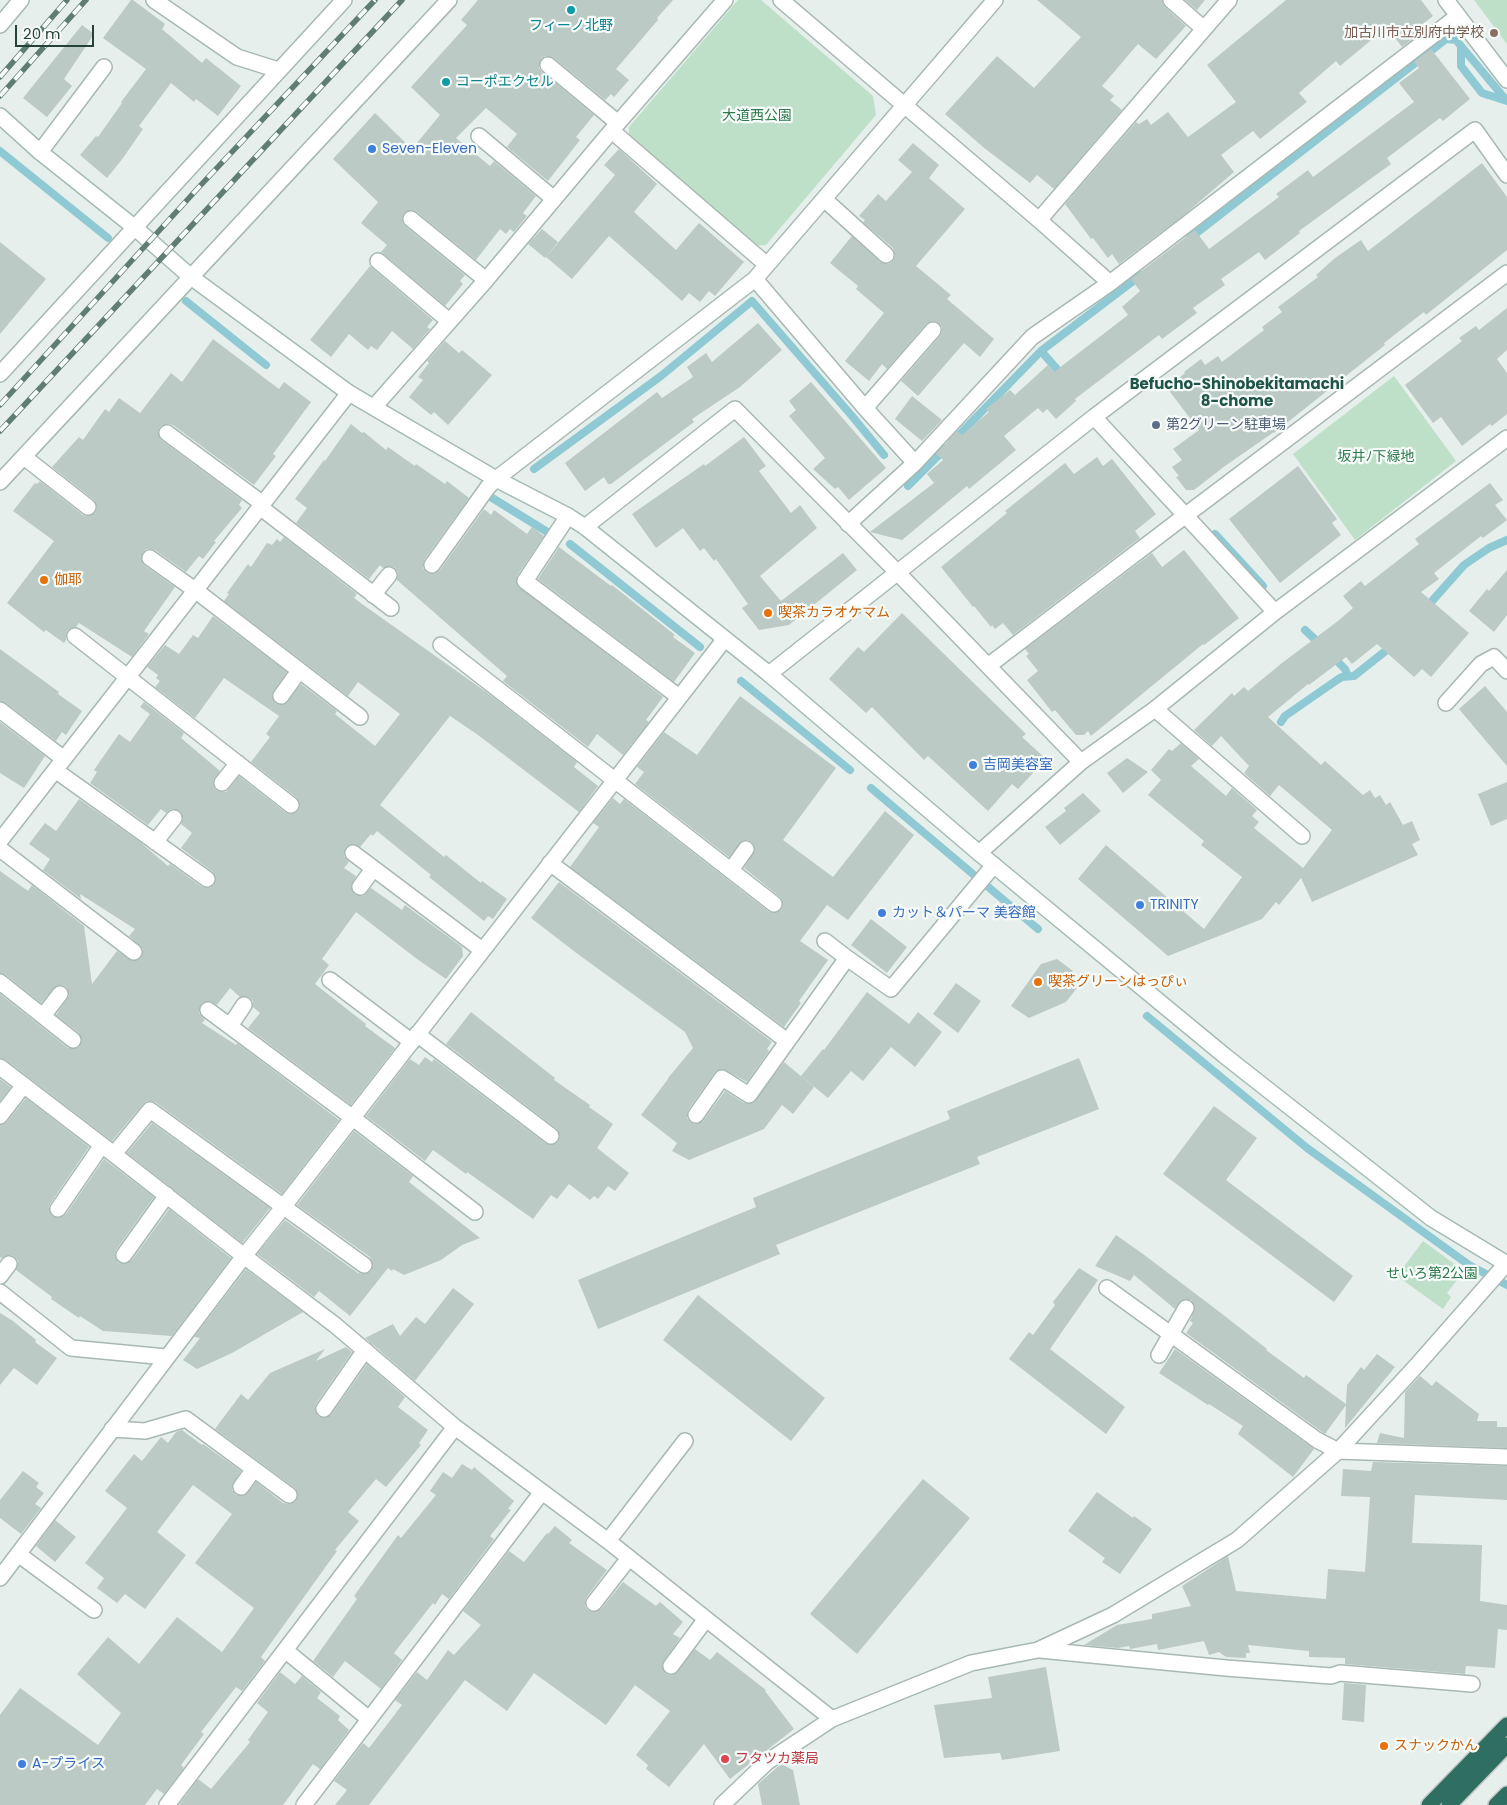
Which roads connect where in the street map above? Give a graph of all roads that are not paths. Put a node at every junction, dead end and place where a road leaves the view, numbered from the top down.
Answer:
1 (21, 0) edge
2 (154, 0) edge
3 (344, 0) edge
4 (449, 0) edge
5 (725, 0) edge
6 (781, 0) edge
7 (995, 0) edge
8 (1171, 0) edge
9 (1229, 0) edge
10 (1446, 0) edge
11 (1458, 16) junction
12 (0, 25) edge
13 (1204, 28) junction
14 (548, 65) dead end
15 (104, 68) dead end
16 (278, 70) junction
17 (1507, 80) edge
18 (905, 106) junction
19 (0, 116) edge
20 (615, 127) junction
21 (479, 136) dead end
22 (40, 152) junction
23 (1507, 175) edge
24 (554, 199) junction
25 (824, 199) junction
26 (411, 219) dead end
27 (1039, 220) junction
28 (134, 227) junction
29 (886, 255) dead end
30 (378, 261) dead end
31 (767, 265) junction
32 (1507, 273) edge
33 (191, 277) junction
34 (755, 279) junction
35 (486, 280) junction
36 (1110, 283) junction
37 (449, 321) junction
38 (933, 330) dead end
39 (0, 374) edge
40 (349, 393) junction
41 (374, 407) junction
42 (865, 408) junction
43 (1094, 417) junction
44 (167, 433) dead end
45 (1507, 438) edge
46 (24, 457) junction
47 (915, 463) junction
48 (496, 479) junction
49 (0, 482) edge
50 (261, 505) junction
51 (88, 507) dead end
52 (1186, 515) junction
53 (568, 516) junction
54 (848, 524) junction
55 (585, 527) junction
56 (150, 558) dead end
57 (432, 565) dead end
58 (897, 572) junction
59 (389, 575) dead end
60 (195, 590) junction
61 (374, 595) junction
62 (391, 608) dead end
63 (1275, 612) junction
64 (76, 636) dead end
65 (724, 640) junction
66 (441, 645) dead end
67 (988, 666) junction
68 (299, 671) junction
69 (1507, 671) edge
70 (769, 674) junction
71 (128, 677) junction
72 (281, 696) dead end
73 (679, 697) junction
74 (1446, 703) dead end
75 (1155, 709) junction
76 (0, 710) edge
77 (360, 717) dead end
78 (1081, 762) junction
79 (238, 763) junction
80 (60, 764) junction
81 (615, 780) junction
82 (222, 783) dead end
83 (291, 805) dead end
84 (174, 818) dead end
85 (1302, 836) dead end
86 (0, 841) edge
87 (155, 842) junction
88 (0, 849) edge
89 (746, 849) dead end
90 (979, 852) junction
91 (352, 854) dead end
92 (550, 863) junction
93 (994, 865) junction
94 (374, 869) junction
95 (731, 870) junction
96 (207, 879) dead end
97 (360, 887) dead end
98 (774, 904) dead end
99 (825, 941) dead end
100 (482, 950) junction
101 (134, 952) dead end
102 (847, 958) junction
103 (330, 980) dead end
104 (0, 982) edge
105 (60, 994) dead end
106 (244, 1005) dead end
107 (208, 1010) dead end
108 (43, 1016) junction
109 (230, 1026) junction
110 (415, 1038) junction
111 (74, 1040) dead end
112 (787, 1041) junction
113 (0, 1067) edge
114 (24, 1085) junction
115 (696, 1115) dead end
116 (0, 1116) edge
117 (353, 1118) junction
118 (551, 1136) dead end
119 (102, 1145) junction
120 (114, 1154) junction
121 (167, 1195) junction
122 (284, 1206) junction
123 (58, 1209) dead end
124 (475, 1212) dead end
125 (124, 1255) dead end
126 (244, 1256) junction
127 (1507, 1264) edge
128 (364, 1265) dead end
129 (1107, 1288) dead end
130 (0, 1292) edge
131 (1186, 1308) dead end
132 (1170, 1334) junction
133 (365, 1350) junction
134 (1158, 1355) dead end
135 (166, 1357) junction
136 (324, 1409) dead end
137 (455, 1427) junction
138 (112, 1429) junction
139 (685, 1441) dead end
140 (1338, 1451) junction
141 (1507, 1457) edge
142 (254, 1469) junction
143 (241, 1487) dead end
144 (542, 1492) junction
145 (289, 1494) dead end
146 (608, 1541) junction
147 (18, 1554) junction
148 (629, 1558) junction
149 (0, 1578) edge
150 (594, 1603) dead end
151 (94, 1610) dead end
152 (706, 1619) junction
153 (285, 1650) junction
154 (1038, 1650) junction
155 (671, 1666) dead end
156 (1472, 1684) dead end
157 (369, 1719) junction
158 (832, 1720) junction
159 (1507, 1725) edge
160 (1507, 1746) edge
161 (1507, 1794) edge
162 (167, 1805) edge
163 (304, 1805) edge
164 (722, 1805) edge
165 (1428, 1805) edge
166 (1449, 1805) edge
167 (1496, 1805) edge

1 - 12 street
2 - 16 street
3 - 16 street
4 - 33 street
5 - 20 street
6 - 18 street
7 - 18 street
8 - 13 street
9 - 13 street
10 - 11 street
11 - 17 street
11 - 36 street
13 - 27 street
14 - 20 street
15 - 22 street
16 - 28 street
18 - 25 street
18 - 27 street
19 - 22 street
20 - 24 street
20 - 31 street
21 - 24 street
22 - 28 street
23 - 43 street
24 - 35 street
25 - 29 street
25 - 31 street
26 - 35 street
27 - 36 street
28 - 33 street
28 - 39 street
30 - 37 street
31 - 34 street
32 - 52 street
33 - 40 street
33 - 46 street
34 - 42 street
34 - 48 street
35 - 37 street
36 - 47 street
37 - 41 street
38 - 42 street
40 - 41 street
40 - 50 street
41 - 48 street
42 - 47 street
43 - 52 street
43 - 58 street
44 - 50 street
45 - 63 street
46 - 49 street
46 - 51 street
47 - 54 street
48 - 53 street
48 - 57 street
50 - 60 street
50 - 61 street
52 - 63 street
52 - 67 street
53 - 55 street
53 - 73 street
54 - 55 street
54 - 58 street
55 - 65 street
56 - 60 street
58 - 67 street
58 - 70 street
59 - 61 street
60 - 68 street
60 - 71 street
61 - 62 street
63 - 75 street
64 - 71 street
65 - 70 street
65 - 73 street
66 - 81 street
67 - 78 street
68 - 72 street
68 - 77 street
69 - 74 street
70 - 90 street
71 - 79 street
71 - 80 street
73 - 81 street
75 - 78 street
75 - 85 street
76 - 80 street
78 - 90 street
79 - 82 street
79 - 83 street
80 - 86 street
80 - 87 street
81 - 92 street
81 - 95 street
84 - 87 street
87 - 96 street
88 - 101 street
89 - 95 street
90 - 93 street
91 - 94 street
92 - 100 street
92 - 112 street
93 - 102 street
93 - 127 street
94 - 97 street
94 - 100 street
95 - 98 street
99 - 102 street
100 - 110 street
102 - 112 street
103 - 110 street
104 - 108 street
105 - 108 street
106 - 109 street
107 - 109 street
108 - 111 street
109 - 117 street
110 - 117 street
110 - 118 street
112 - 115 street
113 - 114 street
114 - 116 street
114 - 119 street
117 - 122 street
117 - 124 street
119 - 120 street
119 - 123 street
120 - 121 street
120 - 122 street
121 - 125 street
121 - 126 street
122 - 126 street
122 - 128 street
126 - 133 street
126 - 135 street
127 - 140 street
129 - 132 street
130 - 135 street
131 - 132 street
132 - 134 street
132 - 140 street
133 - 136 street
133 - 137 street
135 - 138 street
137 - 144 street
137 - 153 street
138 - 142 street
138 - 147 street
139 - 146 street
140 - 141 street
140 - 154 street
142 - 143 street
142 - 145 street
144 - 146 street
144 - 157 street
146 - 148 street
147 - 149 street
147 - 151 street
148 - 150 street
148 - 152 street
152 - 155 street
152 - 158 street
153 - 157 street
153 - 162 street
154 - 156 street
154 - 158 street
157 - 163 street
158 - 164 street
159 - 165 highway
160 - 166 highway
161 - 167 highway

